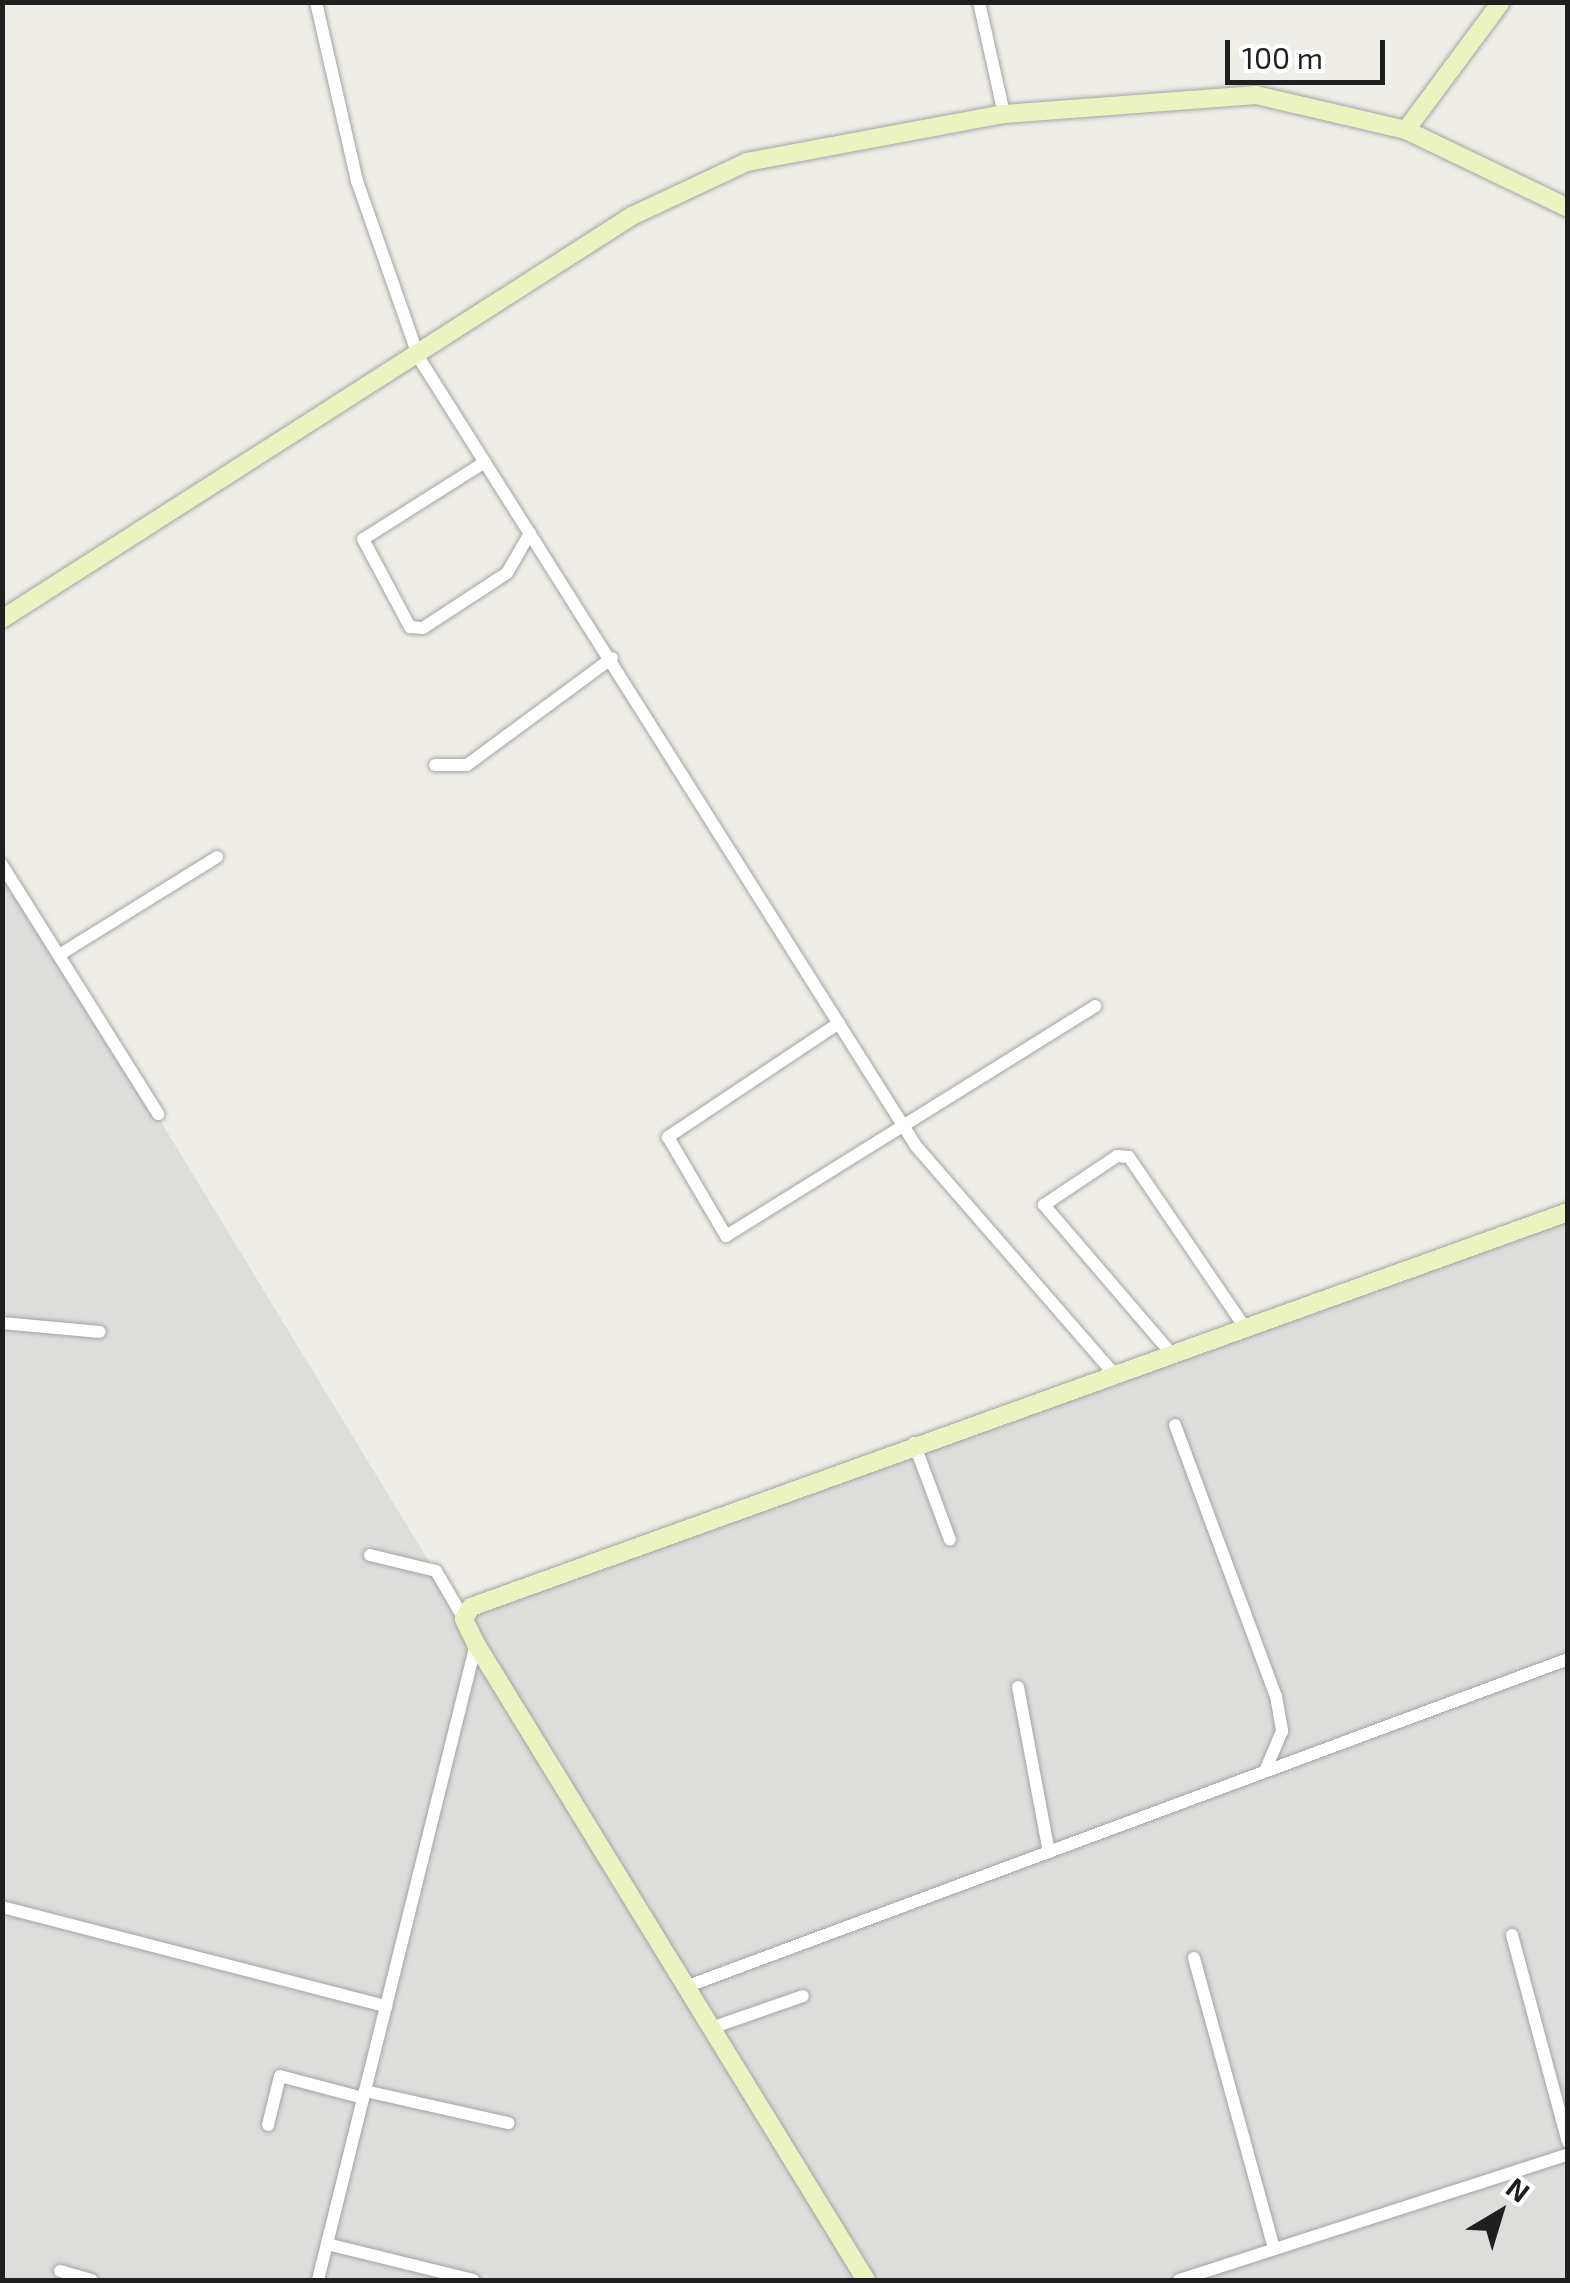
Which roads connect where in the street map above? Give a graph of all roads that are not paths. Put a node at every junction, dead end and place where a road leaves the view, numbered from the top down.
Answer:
1 (316, 2) edge
2 (979, 2) edge
3 (1500, 2) edge
4 (1004, 114) junction
5 (1406, 130) junction
6 (1568, 208) edge
7 (418, 358) junction
8 (485, 462) junction
9 (530, 532) junction
10 (2, 619) edge
11 (612, 658) junction
12 (436, 765) dead end
13 (217, 857) dead end
14 (2, 865) edge
15 (59, 954) junction
16 (1096, 1006) dead end
17 (838, 1023) junction
18 (158, 1114) dead end
19 (905, 1130) junction
20 (1568, 1212) edge
21 (2, 1323) edge
22 (1244, 1326) junction
23 (100, 1332) dead end
24 (1170, 1352) junction
25 (1112, 1373) junction
26 (1175, 1425) dead end
27 (914, 1443) junction
28 (950, 1540) dead end
29 (370, 1556) dead end
30 (464, 1619) junction
31 (476, 1644) junction
32 (1568, 1658) edge
33 (1018, 1687) dead end
34 (1265, 1771) junction
35 (1049, 1852) junction
36 (2, 1907) edge
37 (1512, 1935) dead end
38 (1194, 1958) dead end
39 (688, 1986) junction
40 (803, 1996) dead end
41 (386, 2006) junction
42 (714, 2027) junction
43 (364, 2094) junction
44 (508, 2124) dead end
45 (268, 2125) dead end
46 (1568, 2142) edge
47 (1568, 2154) edge
48 (327, 2244) junction
49 (1274, 2249) junction
50 (60, 2272) dead end
51 (92, 2280) edge
52 (318, 2280) edge
53 (474, 2280) edge
54 (866, 2280) edge
55 (1179, 2280) edge

1 - 7 street
2 - 4 street
3 - 5 street
4 - 5 street
4 - 7 street
5 - 6 street
7 - 8 street
7 - 10 street
8 - 9 street
8 - 9 street
9 - 11 street
11 - 12 street
11 - 17 street
13 - 15 street
14 - 15 street
15 - 18 street
16 - 19 street
17 - 19 street
17 - 19 street
19 - 25 street
20 - 22 street
21 - 23 street
22 - 24 street
22 - 24 street
24 - 25 street
25 - 27 street
26 - 34 street
27 - 28 street
27 - 30 street
29 - 30 street
30 - 31 street
31 - 39 street
31 - 41 street
32 - 34 street
33 - 35 street
34 - 35 street
35 - 39 street
36 - 41 street
37 - 46 street
38 - 49 street
39 - 42 street
40 - 42 street
41 - 43 street
42 - 54 street
43 - 44 street
43 - 45 street
43 - 48 street
47 - 49 street
48 - 52 street
48 - 53 street
49 - 55 street
50 - 51 street

